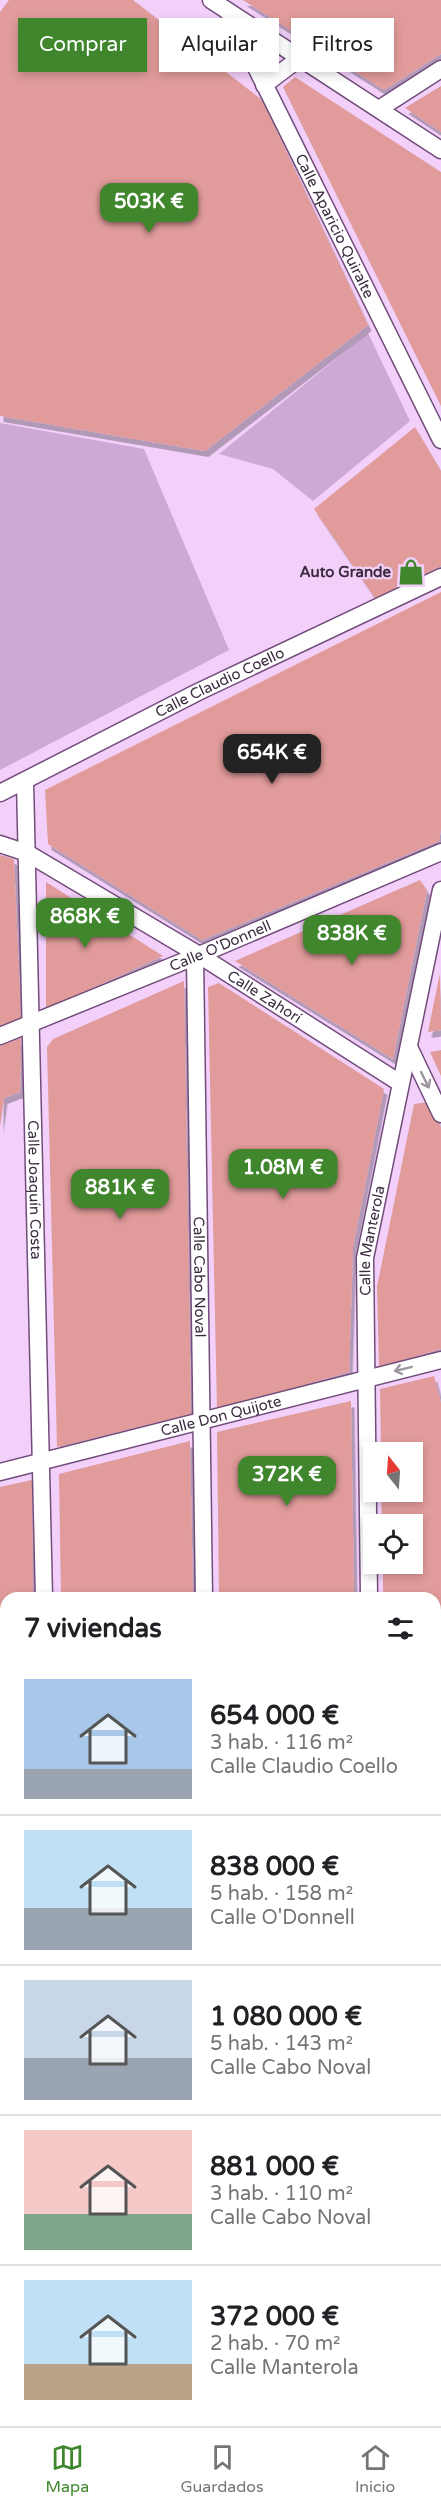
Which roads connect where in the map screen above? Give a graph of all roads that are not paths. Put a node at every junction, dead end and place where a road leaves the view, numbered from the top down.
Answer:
1 (211, 0) edge
2 (228, 11) junction
3 (291, 51) edge
4 (291, 64) edge
5 (441, 69) edge
6 (323, 72) edge
7 (264, 85) junction
8 (379, 109) junction
9 (441, 150) edge
10 (441, 440) edge
11 (441, 577) edge
12 (26, 782) junction
13 (0, 793) edge
14 (0, 844) edge
15 (441, 852) edge
16 (27, 853) junction
17 (441, 890) edge
18 (197, 956) junction
19 (31, 1025) junction
20 (0, 1036) edge
21 (409, 1047) junction
22 (400, 1083) junction
23 (441, 1114) edge
24 (441, 1361) edge
25 (365, 1378) junction
26 (201, 1423) junction
27 (41, 1461) junction
28 (0, 1472) edge
29 (44, 1592) edge
30 (204, 1592) edge
31 (369, 1592) edge

1 - 2 street
2 - 3 street
2 - 7 street, Calle Aparicio Quiralte
4 - 7 street
5 - 8 street
6 - 8 street
7 - 10 street, Calle Aparicio Quiralte
8 - 9 street
11 - 12 street, Calle Claudio Coello
12 - 13 street, Calle Claudio Coello
12 - 16 street, Calle Joaquín Costa
14 - 16 street, Calle Zahorí
15 - 18 street, Calle O'Donnell
16 - 18 street, Calle Zahorí
16 - 19 street, Calle Joaquín Costa
17 - 21 street, Calle Manterola
18 - 19 street, Calle O'Donnell
18 - 22 street, Calle Zahorí
18 - 26 street, Calle Cabo Noval
19 - 20 street, Calle O'Donnell
19 - 27 street, Calle Joaquín Costa
21 - 22 street, Calle Manterola
21 -> 23 street
22 - 25 street, Calle Manterola
24 -> 25 street, Calle Don Quijote
25 - 26 street, Calle Don Quijote
25 - 31 street, Calle Manterola
26 - 27 street, Calle Don Quijote
26 - 30 street, Calle Cabo Noval
27 - 28 street, Calle Don Quijote
27 - 29 street, Calle Joaquín Costa

